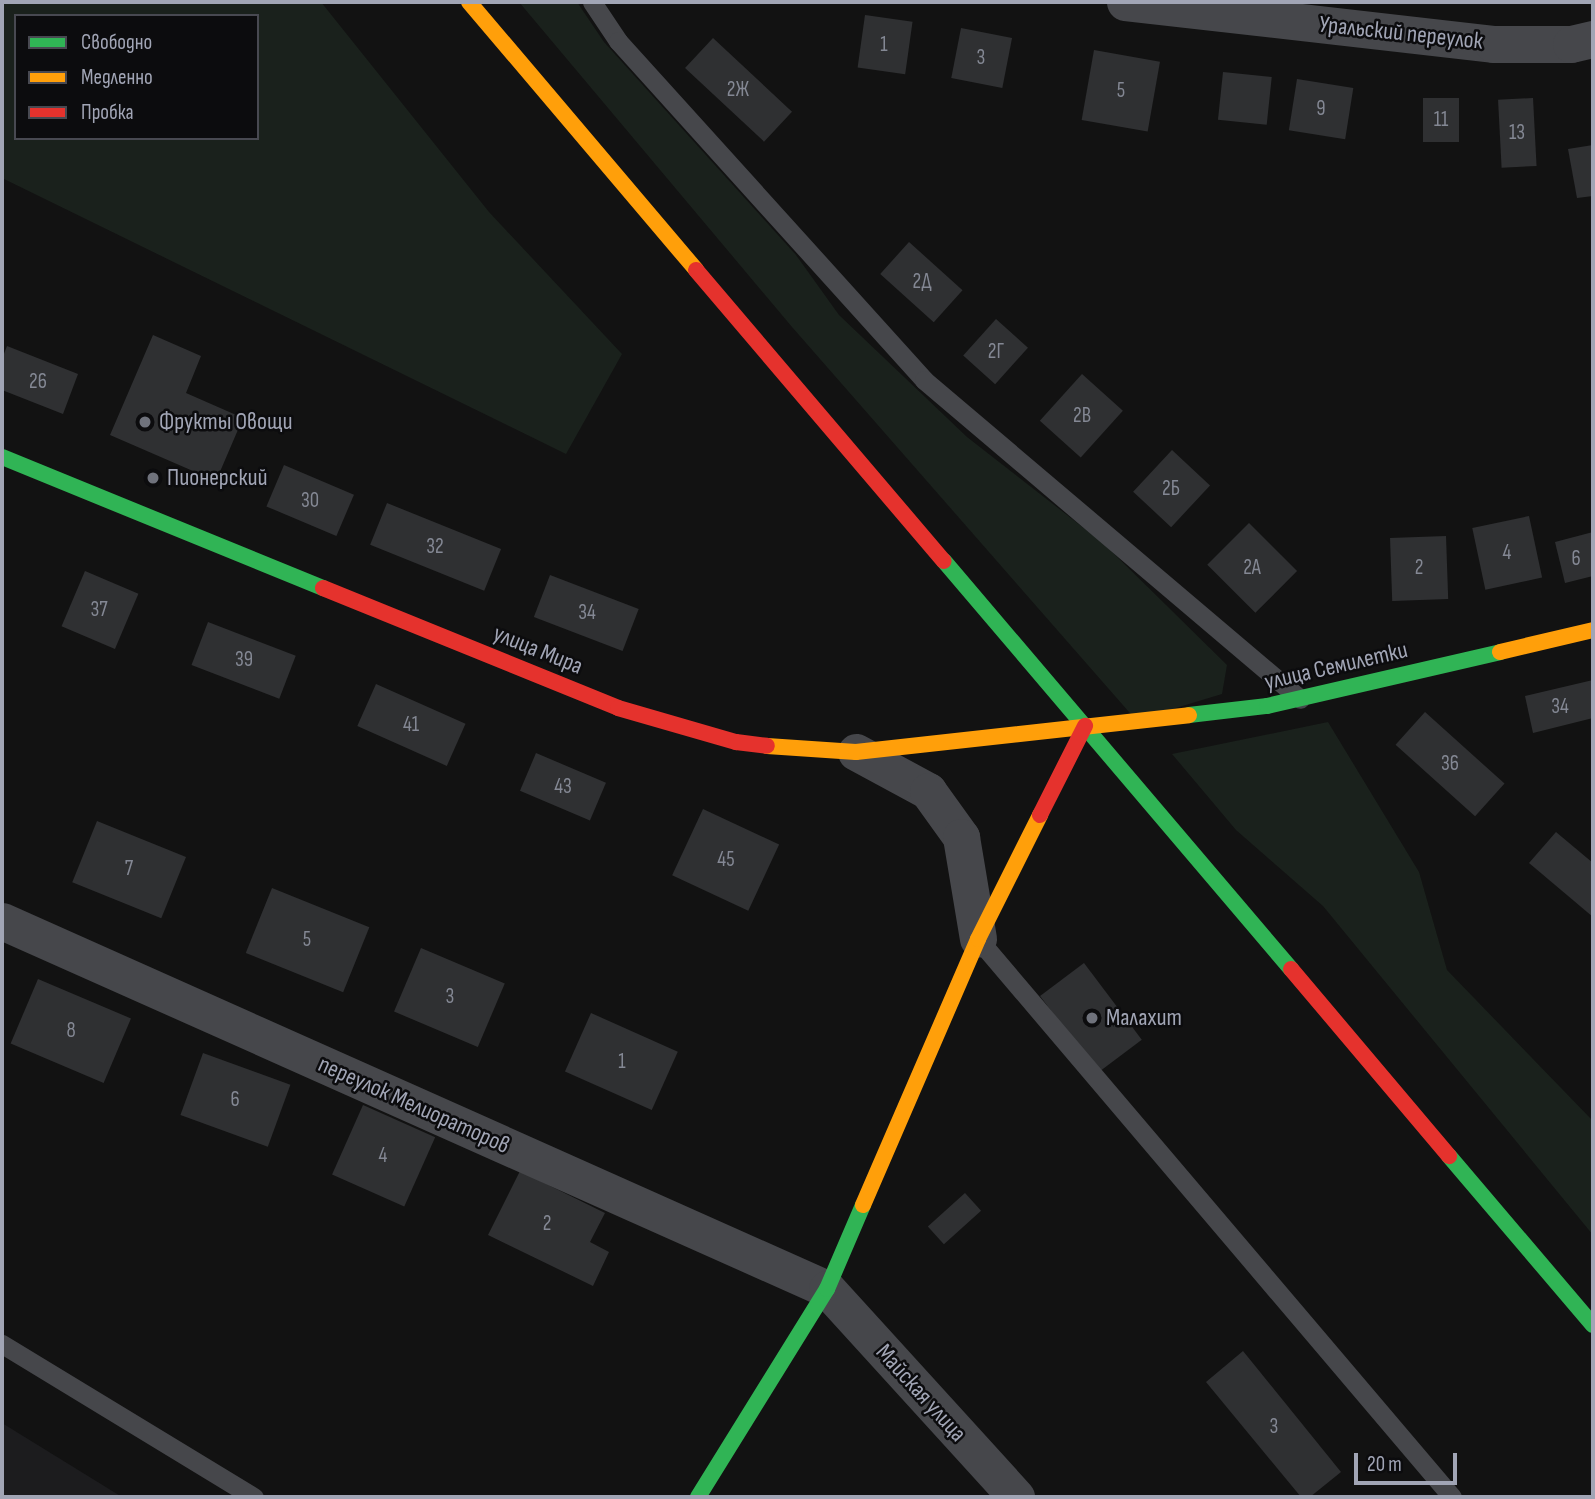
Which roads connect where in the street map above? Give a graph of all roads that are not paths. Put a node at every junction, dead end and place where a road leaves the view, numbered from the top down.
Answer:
1 (469, 2) edge
2 (592, 2) edge
3 (1125, 2) edge
4 (1593, 39) edge
5 (2, 457) edge
6 (1593, 630) edge
7 (1300, 699) junction
8 (1085, 726) junction
9 (856, 752) junction
10 (2, 921) edge
11 (978, 939) junction
12 (827, 1289) junction
13 (1593, 1325) edge
14 (2, 1344) edge
15 (254, 1497) edge
16 (698, 1497) edge
17 (1016, 1497) edge
18 (1452, 1497) edge

1 - 8 street
2 - 7 lane
3 - 4 street, Уральский переулок
5 - 9 street, улица Мира
6 - 7 street, улица Семилетки
7 - 8 street, улица Семилетки
8 - 9 street, улица Мира
8 - 11 street
8 - 13 street
9 - 11 street
10 - 12 street, переулок Мелиораторов
11 - 12 street
11 - 18 lane
12 - 16 street
12 - 17 street, Майская улица
14 - 15 lane

